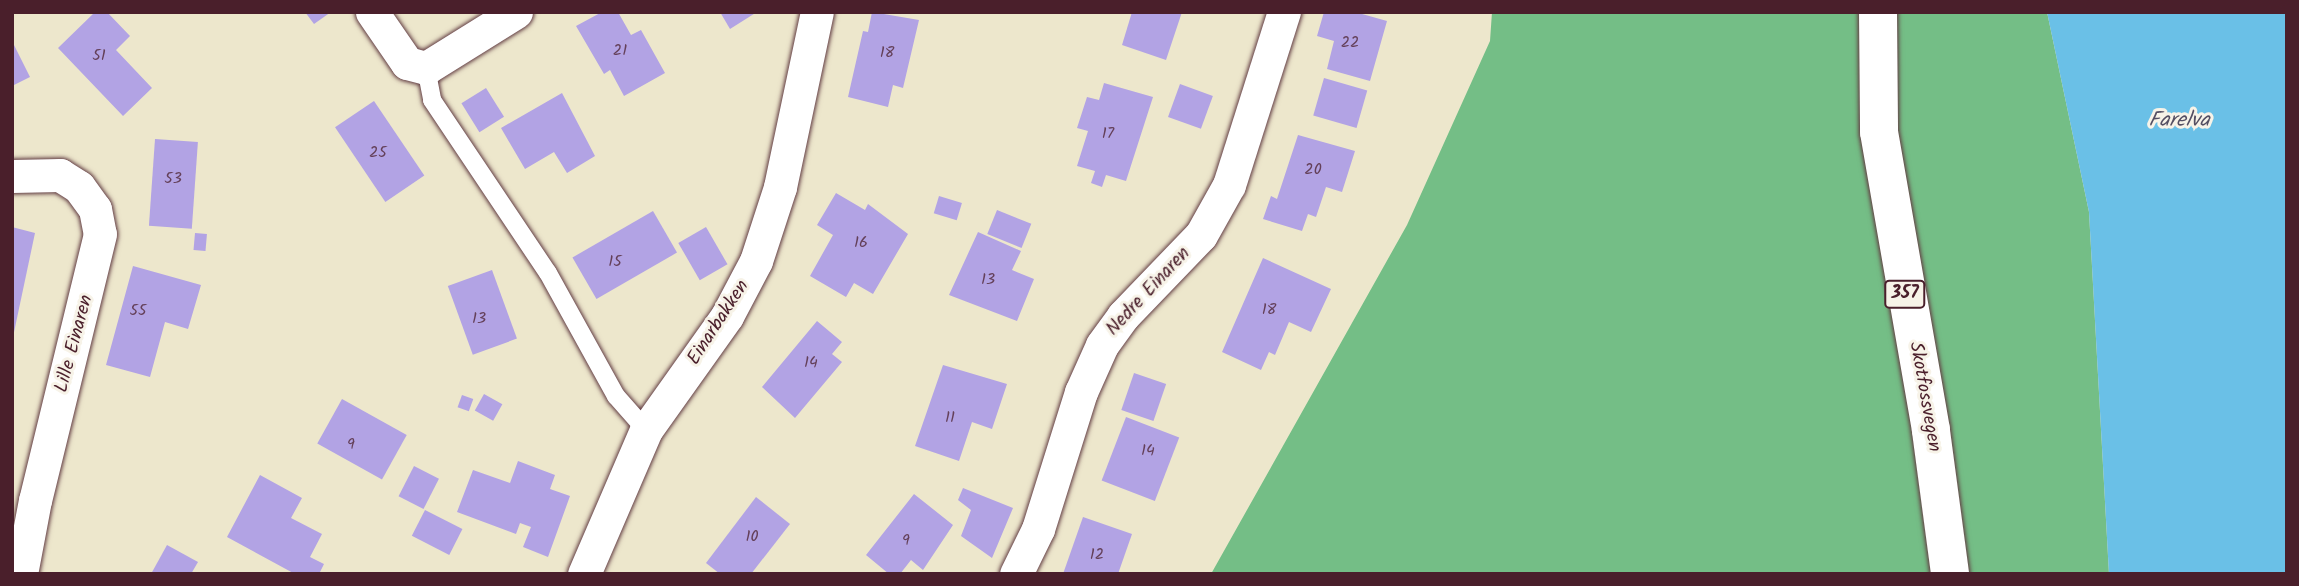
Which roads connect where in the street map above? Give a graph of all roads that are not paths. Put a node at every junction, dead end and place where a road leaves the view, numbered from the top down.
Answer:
1 (372, 12) edge
2 (516, 12) edge
3 (817, 12) edge
4 (1284, 12) edge
5 (1878, 12) edge
6 (426, 68) junction
7 (12, 176) edge
8 (646, 430) junction
9 (21, 574) edge
10 (584, 574) edge
11 (1016, 574) edge
12 (1950, 574) edge

1 - 6 street
2 - 6 street
3 - 8 street, Einarbakken
4 - 11 street, Nedre Einaren
5 - 12 main road, Skotfossvegen / 357
6 - 8 lane
7 - 9 street, Lille Einaren
8 - 10 street, Einarbakken

